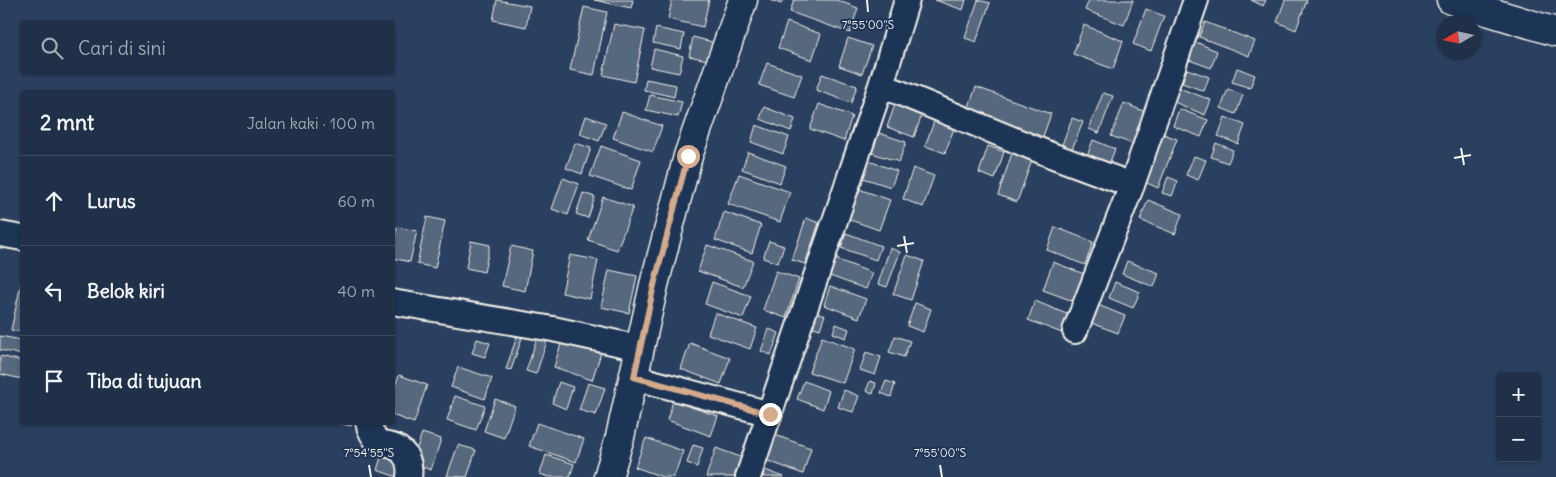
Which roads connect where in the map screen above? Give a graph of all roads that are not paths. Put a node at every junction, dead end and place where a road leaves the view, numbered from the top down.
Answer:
1 (743, 0) edge
2 (907, 0) edge
3 (1196, 0) edge
4 (1451, 0) edge
5 (1556, 32) edge
6 (881, 86) junction
7 (1132, 185) junction
8 (0, 234) edge
9 (20, 238) edge
10 (395, 303) edge
11 (1075, 331) dead end
12 (640, 348) junction
13 (634, 377) junction
14 (770, 414) junction
15 (369, 425) edge
16 (410, 477) edge
17 (608, 477) edge
18 (748, 477) edge

1 - 12 street
2 - 6 street
3 - 7 street
4 - 5 street
6 - 7 street
6 - 14 street
7 - 11 street
8 - 9 street
10 - 12 street
12 - 13 street
13 - 14 street
13 - 17 street
14 - 18 street
15 - 16 street

